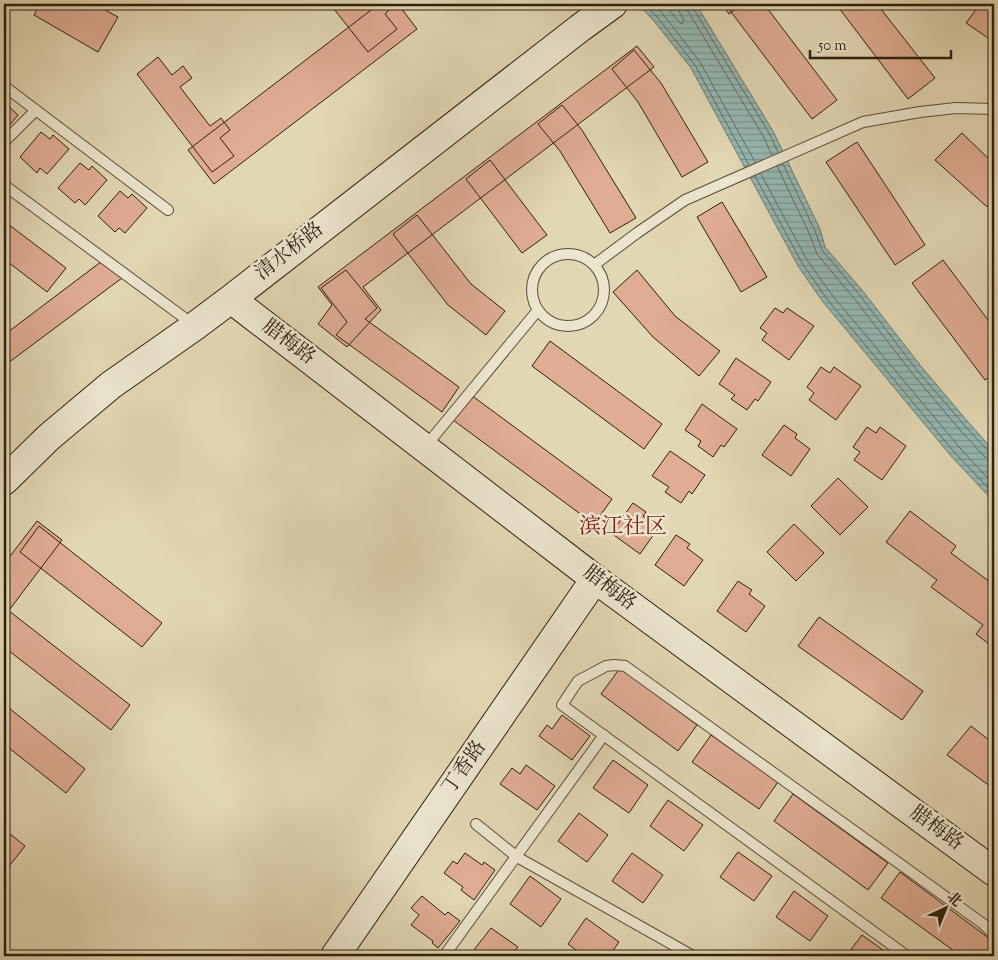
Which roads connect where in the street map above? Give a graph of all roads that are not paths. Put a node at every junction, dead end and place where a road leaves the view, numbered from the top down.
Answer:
1 (612, 4) edge
2 (4, 86) edge
3 (994, 109) edge
4 (36, 110) junction
5 (4, 142) edge
6 (4, 185) edge
7 (168, 210) dead end
8 (594, 265) junction
9 (230, 298) junction
10 (538, 310) junction
11 (195, 326) junction
12 (425, 447) junction
13 (4, 481) edge
14 (596, 579) junction
15 (604, 735) junction
16 (476, 824) dead end
17 (517, 857) junction
18 (994, 872) edge
19 (994, 934) edge
20 (335, 956) edge
21 (444, 956) edge
22 (693, 956) edge
23 (907, 956) edge

1 - 9 street, 清水桥路
2 - 4 lane
3 - 8 lane
4 - 5 lane
4 - 7 lane
6 - 11 lane
8 - 10 lane
8 - 10 lane
9 - 11 street, 清水桥路
9 - 12 street, 腊梅路
10 - 12 lane
11 - 13 street, 清水桥路
12 - 14 street, 腊梅路
14 - 18 street, 腊梅路
14 - 20 street, 丁香路
15 - 17 lane
15 - 19 lane
15 - 23 lane
16 - 17 lane
17 - 21 lane
17 - 22 lane

